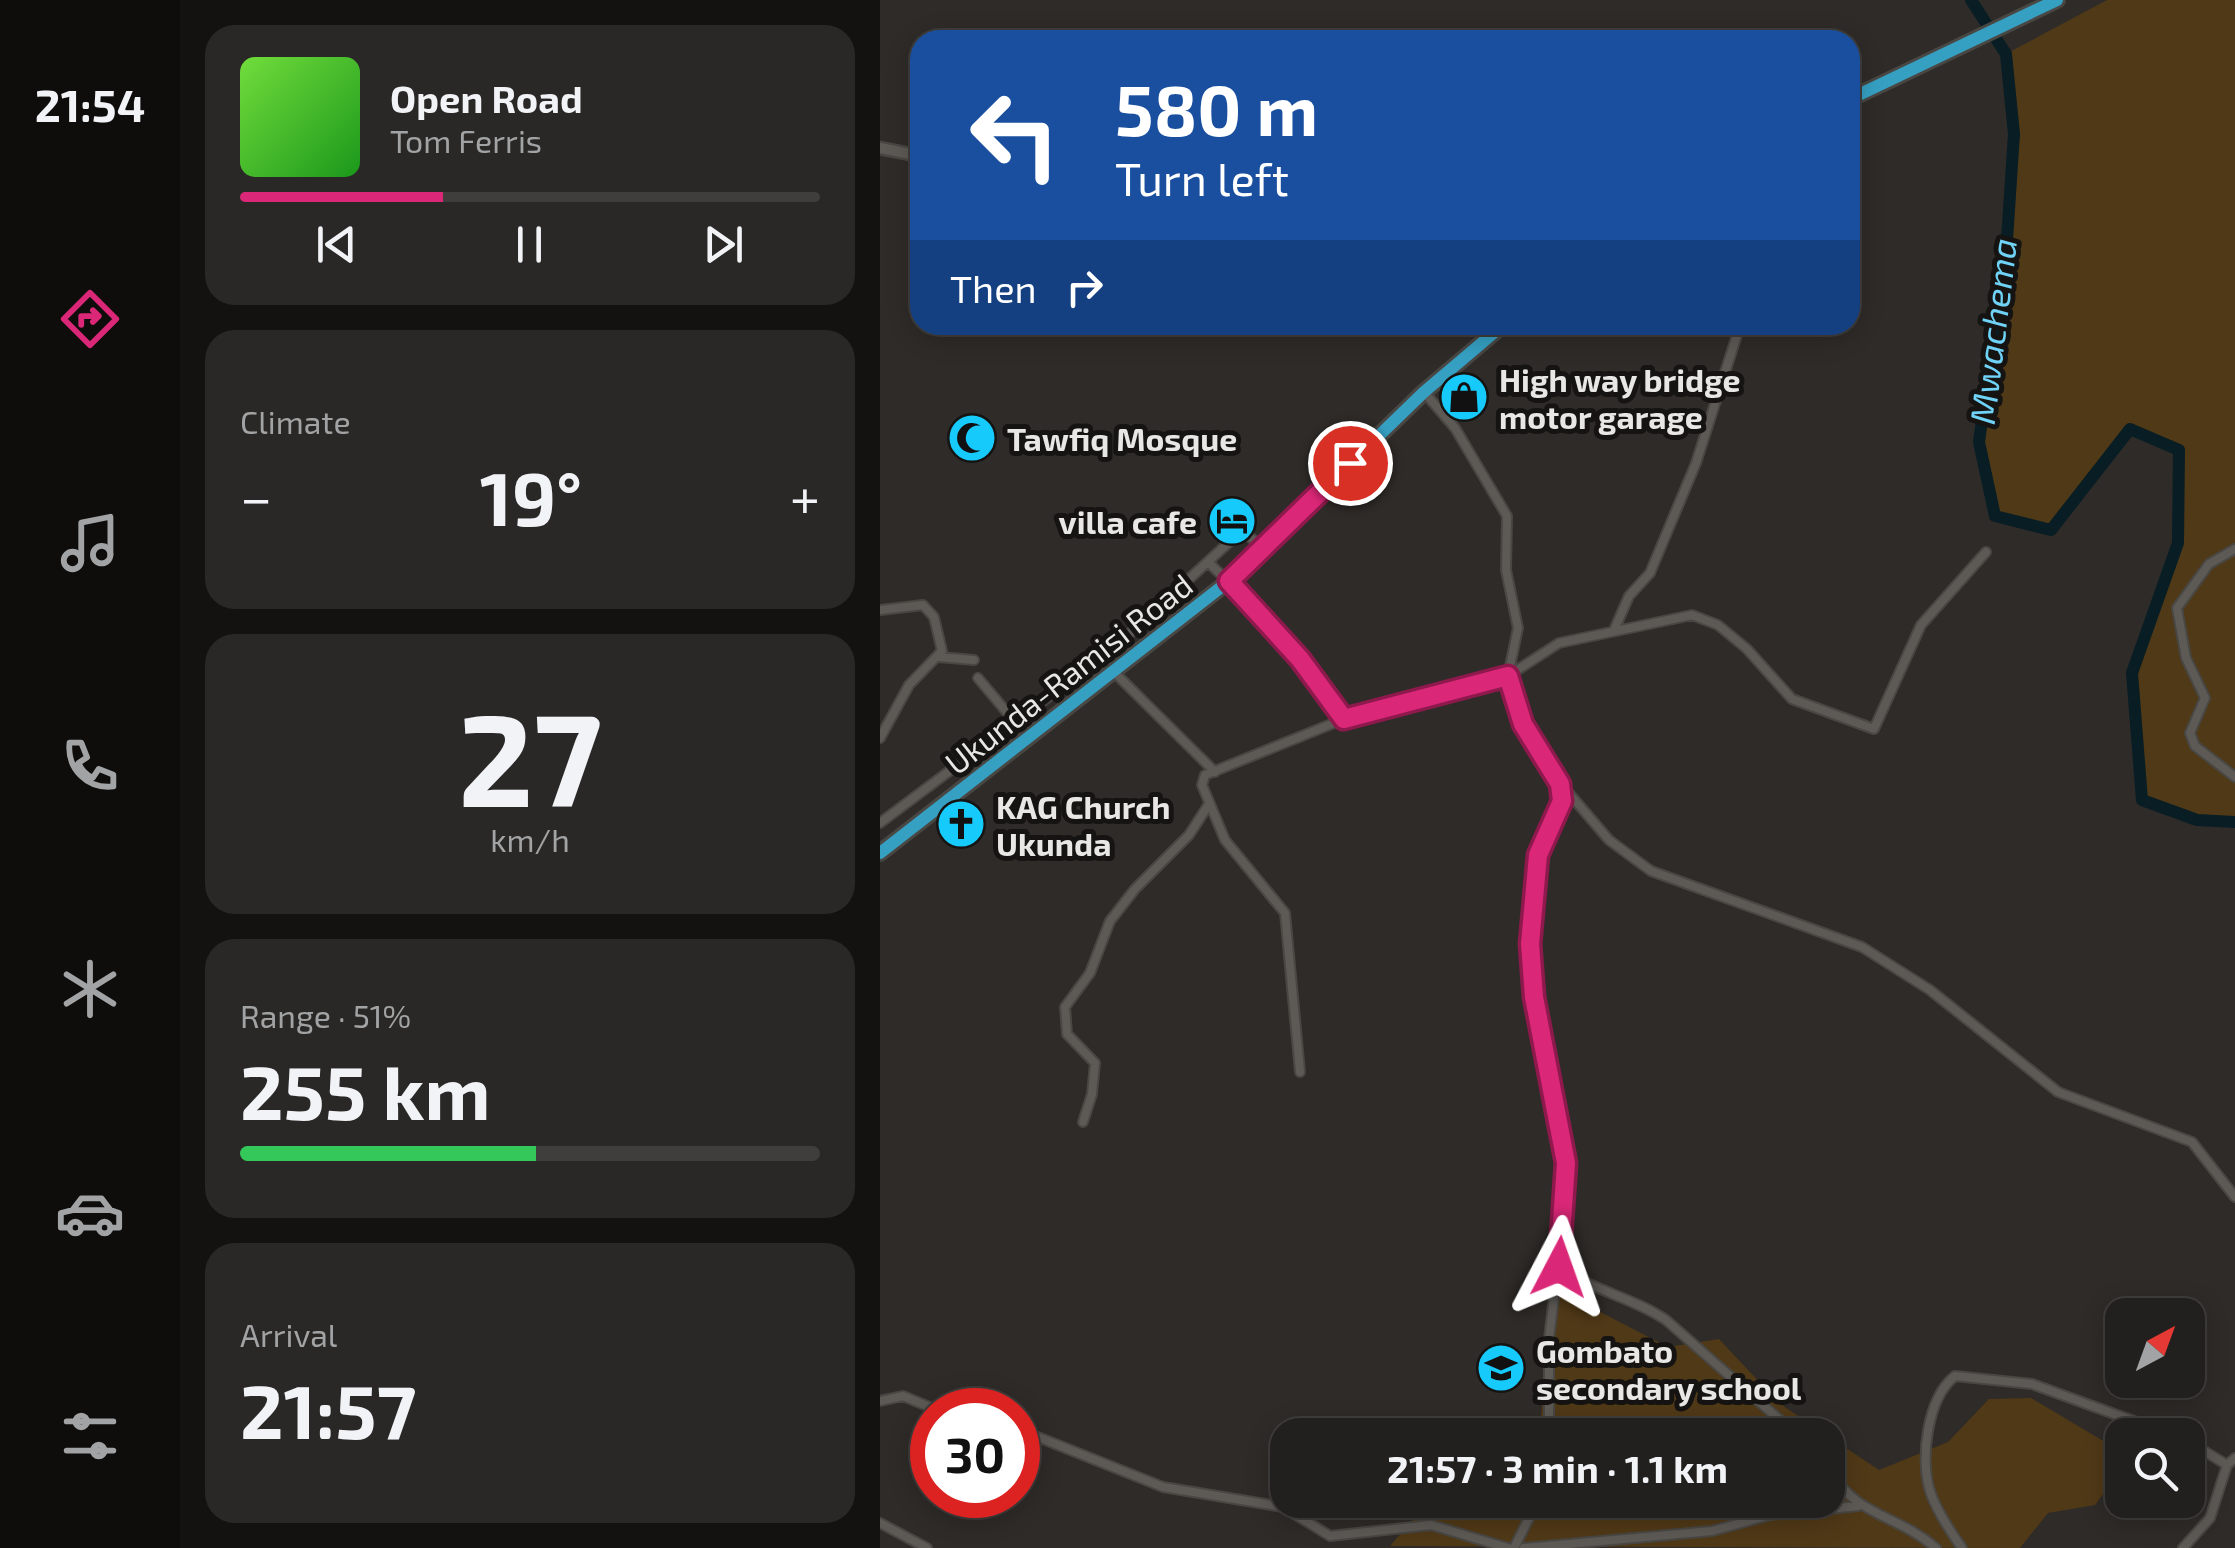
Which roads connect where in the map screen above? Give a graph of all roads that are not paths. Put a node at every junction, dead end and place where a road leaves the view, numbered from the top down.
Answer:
1 (2057, 0) edge
2 (1860, 94) edge
3 (880, 148) edge
4 (910, 154) edge
5 (1491, 335) edge
6 (1737, 335) dead end
7 (1424, 392) junction
8 (1264, 548) junction
9 (2235, 550) edge
10 (1986, 552) dead end
11 (1208, 562) junction
12 (1229, 581) junction
13 (880, 610) edge
14 (1615, 628) junction
15 (939, 657) junction
16 (974, 660) dead end
17 (1116, 673) junction
18 (1508, 676) junction
19 (978, 678) dead end
20 (1344, 719) junction
21 (1015, 722) junction
22 (880, 738) edge
23 (1215, 772) junction
24 (947, 777) junction
25 (2235, 778) edge
26 (1560, 784) junction
27 (958, 794) junction
28 (1208, 804) junction
29 (880, 823) edge
30 (884, 844) edge
31 (1300, 1072) dead end
32 (1082, 1122) dead end
33 (2235, 1197) edge
34 (1559, 1267) junction
35 (910, 1399) edge
36 (880, 1401) edge
37 (1549, 1418) edge
38 (1778, 1418) edge
39 (2125, 1418) edge
40 (1040, 1439) edge
41 (2205, 1451) edge
42 (2235, 1458) edge
43 (2227, 1465) junction
44 (1845, 1496) edge
45 (1858, 1506) junction
46 (1528, 1518) edge
47 (880, 1523) edge
48 (927, 1548) edge
49 (1511, 1548) edge
50 (1524, 1548) edge
51 (1936, 1548) edge
52 (1962, 1548) edge
53 (2183, 1548) edge

1 - 2 highway
3 - 4 street
5 - 7 highway, Ukunda-Ramisi Road
6 - 14 street
7 - 8 highway, Ukunda-Ramisi Road
7 - 18 street
8 - 11 street
8 - 12 highway, Ukunda-Ramisi Road
9 - 25 street
10 - 14 street
11 - 12 street
11 - 21 street
12 - 17 highway, Ukunda-Ramisi Road
12 - 20 street
13 - 15 street
14 - 18 street
15 - 16 street
15 - 22 street
17 - 23 street
17 - 27 highway, Ukunda-Ramisi Road
18 - 20 street
18 - 26 street
19 - 21 street
20 - 23 street
21 - 24 street
23 - 28 street
24 - 27 street
24 - 29 street
26 - 33 street
26 - 34 street
27 - 30 highway, Ukunda-Ramisi Road
28 - 31 street
28 - 32 street
34 - 37 street
34 - 38 street
35 - 36 street
39 - 52 street
40 - 49 street
41 - 43 street
42 - 43 street
43 - 53 street
44 - 45 street
45 - 50 street
45 - 51 street
46 - 49 street
47 - 48 street

